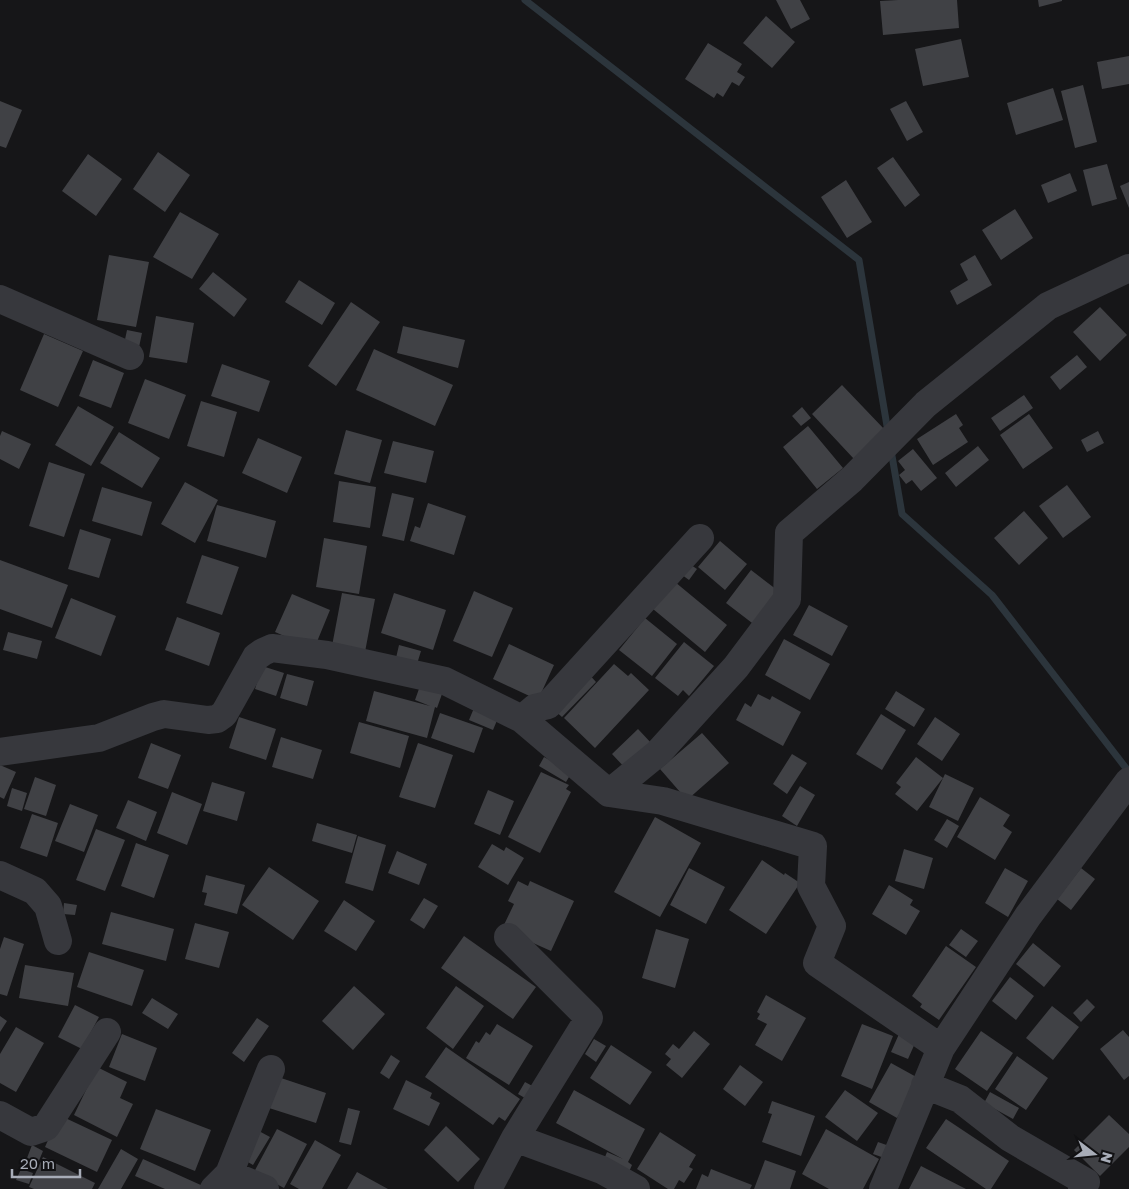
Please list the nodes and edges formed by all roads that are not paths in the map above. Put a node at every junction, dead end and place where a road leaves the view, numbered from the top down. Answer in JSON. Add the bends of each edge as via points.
{"nodes":[{"id":1,"x":1129,"y":268,"type":"edge"},
{"id":2,"x":0,"y":299,"type":"edge"},
{"id":3,"x":130,"y":356,"type":"dead end"},
{"id":4,"x":700,"y":538,"type":"dead end"},
{"id":5,"x":522,"y":718,"type":"junction"},
{"id":6,"x":0,"y":752,"type":"edge"},
{"id":7,"x":1129,"y":781,"type":"edge"},
{"id":8,"x":609,"y":793,"type":"junction"},
{"id":9,"x":0,"y":875,"type":"edge"},
{"id":10,"x":508,"y":938,"type":"dead end"},
{"id":11,"x":58,"y":941,"type":"dead end"},
{"id":12,"x":107,"y":1032,"type":"dead end"},
{"id":13,"x":941,"y":1048,"type":"junction"},
{"id":14,"x":270,"y":1069,"type":"dead end"},
{"id":15,"x":925,"y":1085,"type":"junction"},
{"id":16,"x":0,"y":1115,"type":"edge"},
{"id":17,"x":515,"y":1138,"type":"junction"},
{"id":18,"x":221,"y":1182,"type":"edge"},
{"id":19,"x":265,"y":1189,"type":"edge"},
{"id":20,"x":488,"y":1189,"type":"edge"},
{"id":21,"x":636,"y":1189,"type":"edge"},
{"id":22,"x":883,"y":1189,"type":"edge"},
{"id":23,"x":1082,"y":1189,"type":"edge"}],
"edges":[{"from":1,"to":8,"type":"street","via":[[1048,306],[926,404],[852,479],[789,532],[787,599],[730,675],[658,753]]},
{"from":2,"to":3,"type":"street"},
{"from":4,"to":5,"type":"street","via":[[548,705],[535,708]]},
{"from":5,"to":6,"type":"street","via":[[444,681],[327,655],[272,648],[256,657],[224,714],[217,719],[164,714],[99,738]]},
{"from":5,"to":8,"type":"street"},
{"from":7,"to":13,"type":"street","via":[[1028,916]]},
{"from":8,"to":13,"type":"street","via":[[663,801],[813,846],[812,886],[832,926],[816,963]]},
{"from":9,"to":11,"type":"street","via":[[36,891],[48,906]]},
{"from":10,"to":17,"type":"street","via":[[589,1018]]},
{"from":12,"to":16,"type":"street","via":[[46,1127],[31,1132]]},
{"from":13,"to":15,"type":"street"},
{"from":14,"to":18,"type":"street"},
{"from":15,"to":22,"type":"street"},
{"from":15,"to":23,"type":"street","via":[[960,1099],[1010,1138],[1086,1182]]},
{"from":17,"to":20,"type":"street"},
{"from":17,"to":21,"type":"street","via":[[602,1170]]},
{"from":18,"to":19,"type":"street"}]}
